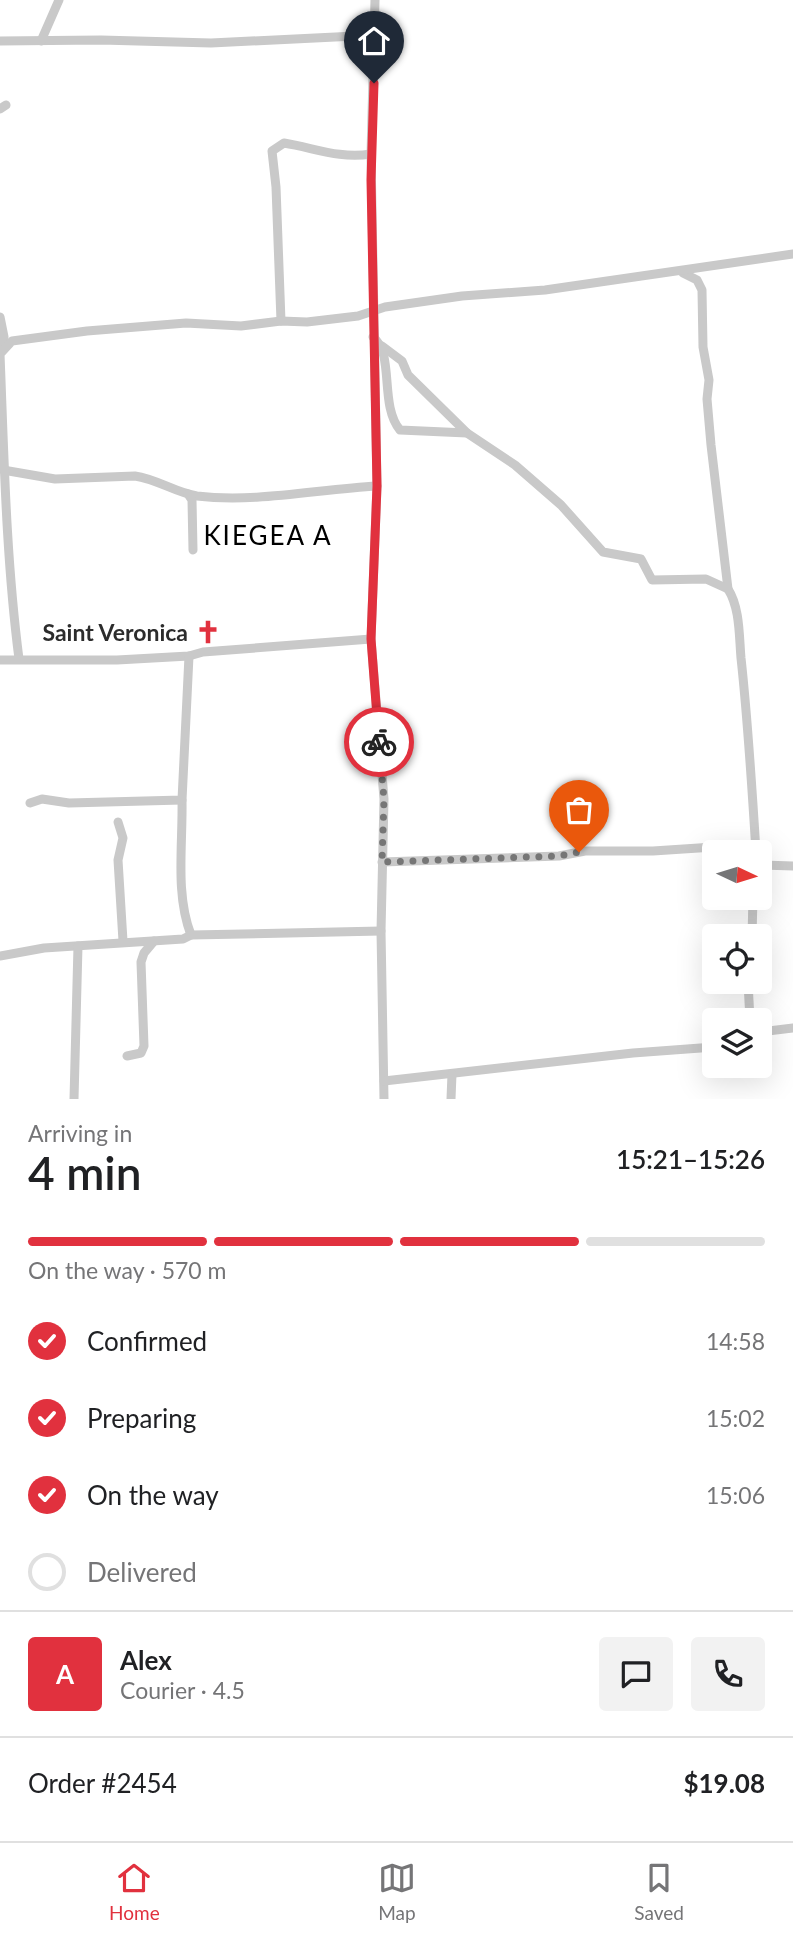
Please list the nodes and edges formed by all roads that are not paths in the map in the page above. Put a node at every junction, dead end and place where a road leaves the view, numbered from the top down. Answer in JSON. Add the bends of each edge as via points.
{"nodes":[{"id":1,"x":59,"y":0,"type":"edge"},
{"id":2,"x":375,"y":0,"type":"edge"},
{"id":3,"x":376,"y":35,"type":"junction"},
{"id":4,"x":0,"y":41,"type":"edge"},
{"id":5,"x":41,"y":41,"type":"junction"},
{"id":6,"x":371,"y":154,"type":"junction"},
{"id":7,"x":793,"y":254,"type":"edge"},
{"id":8,"x":681,"y":272,"type":"junction"},
{"id":9,"x":373,"y":310,"type":"junction"},
{"id":10,"x":0,"y":317,"type":"edge"},
{"id":11,"x":281,"y":321,"type":"junction"},
{"id":12,"x":373,"y":337,"type":"junction"},
{"id":13,"x":382,"y":346,"type":"junction"},
{"id":14,"x":1,"y":350,"type":"edge"},
{"id":15,"x":467,"y":433,"type":"junction"},
{"id":16,"x":3,"y":470,"type":"junction"},
{"id":17,"x":377,"y":486,"type":"junction"},
{"id":18,"x":188,"y":494,"type":"junction"},
{"id":19,"x":193,"y":550,"type":"dead end"},
{"id":20,"x":728,"y":589,"type":"junction"},
{"id":21,"x":371,"y":639,"type":"junction"},
{"id":22,"x":190,"y":656,"type":"junction"},
{"id":23,"x":19,"y":659,"type":"junction"},
{"id":24,"x":0,"y":660,"type":"edge"},
{"id":25,"x":182,"y":800,"type":"junction"},
{"id":26,"x":30,"y":803,"type":"dead end"},
{"id":27,"x":118,"y":822,"type":"dead end"},
{"id":28,"x":755,"y":840,"type":"edge"},
{"id":29,"x":702,"y":848,"type":"edge"},
{"id":30,"x":382,"y":862,"type":"junction"},
{"id":31,"x":772,"y":865,"type":"edge"},
{"id":32,"x":793,"y":866,"type":"edge"},
{"id":33,"x":381,"y":931,"type":"junction"},
{"id":34,"x":191,"y":935,"type":"junction"},
{"id":35,"x":123,"y":941,"type":"junction"},
{"id":36,"x":154,"y":941,"type":"junction"},
{"id":37,"x":78,"y":946,"type":"junction"},
{"id":38,"x":0,"y":956,"type":"edge"},
{"id":39,"x":793,"y":1028,"type":"edge"},
{"id":40,"x":772,"y":1031,"type":"edge"},
{"id":41,"x":702,"y":1048,"type":"edge"},
{"id":42,"x":127,"y":1056,"type":"dead end"},
{"id":43,"x":452,"y":1074,"type":"junction"},
{"id":44,"x":384,"y":1081,"type":"junction"},
{"id":45,"x":74,"y":1099,"type":"edge"},
{"id":46,"x":384,"y":1099,"type":"edge"},
{"id":47,"x":451,"y":1099,"type":"edge"}],
"edges":[{"from":1,"to":5,"type":"street"},
{"from":2,"to":3,"type":"street"},
{"from":3,"to":5,"type":"street","via":[[211,43]]},
{"from":3,"to":6,"type":"street"},
{"from":4,"to":5,"type":"street"},
{"from":6,"to":9,"type":"street"},
{"from":6,"to":11,"type":"street","via":[[326,154],[284,143],[272,151]]},
{"from":7,"to":8,"type":"street"},
{"from":8,"to":9,"type":"street"},
{"from":8,"to":20,"type":"street","via":[[697,280],[702,290],[711,445]]},
{"from":9,"to":11,"type":"street","via":[[320,321]]},
{"from":9,"to":12,"type":"street"},
{"from":10,"to":14,"type":"street"},
{"from":11,"to":14,"type":"street","via":[[88,331],[12,341]]},
{"from":12,"to":13,"type":"street"},
{"from":12,"to":17,"type":"street"},
{"from":13,"to":15,"type":"street","via":[[402,361],[408,375]]},
{"from":13,"to":15,"type":"street","via":[[389,412],[400,430]]},
{"from":14,"to":16,"type":"street"},
{"from":15,"to":20,"type":"street","via":[[515,465],[561,505],[603,552],[640,559],[652,580],[706,579]]},
{"from":16,"to":18,"type":"street","via":[[55,479],[135,476]]},
{"from":16,"to":23,"type":"street"},
{"from":17,"to":18,"type":"street","via":[[235,496]]},
{"from":17,"to":21,"type":"street"},
{"from":18,"to":19,"type":"street"},
{"from":20,"to":28,"type":"street","via":[[734,598],[747,706]]},
{"from":21,"to":22,"type":"street"},
{"from":21,"to":30,"type":"street","via":[[384,799]]},
{"from":22,"to":23,"type":"street"},
{"from":22,"to":25,"type":"street"},
{"from":23,"to":24,"type":"street"},
{"from":25,"to":26,"type":"street","via":[[69,803],[42,799]]},
{"from":25,"to":34,"type":"street","via":[[182,891]]},
{"from":27,"to":35,"type":"street","via":[[123,838],[118,860]]},
{"from":29,"to":30,"type":"street"},
{"from":30,"to":33,"type":"street"},
{"from":31,"to":32,"type":"street"},
{"from":33,"to":34,"type":"street"},
{"from":33,"to":44,"type":"street"},
{"from":34,"to":36,"type":"street"},
{"from":35,"to":36,"type":"street"},
{"from":35,"to":37,"type":"street"},
{"from":36,"to":42,"type":"street","via":[[141,962],[144,1046],[141,1053]]},
{"from":37,"to":38,"type":"street"},
{"from":37,"to":45,"type":"street"},
{"from":39,"to":40,"type":"street"},
{"from":41,"to":43,"type":"street"},
{"from":43,"to":44,"type":"street"},
{"from":43,"to":47,"type":"street"},
{"from":44,"to":46,"type":"street"}]}
